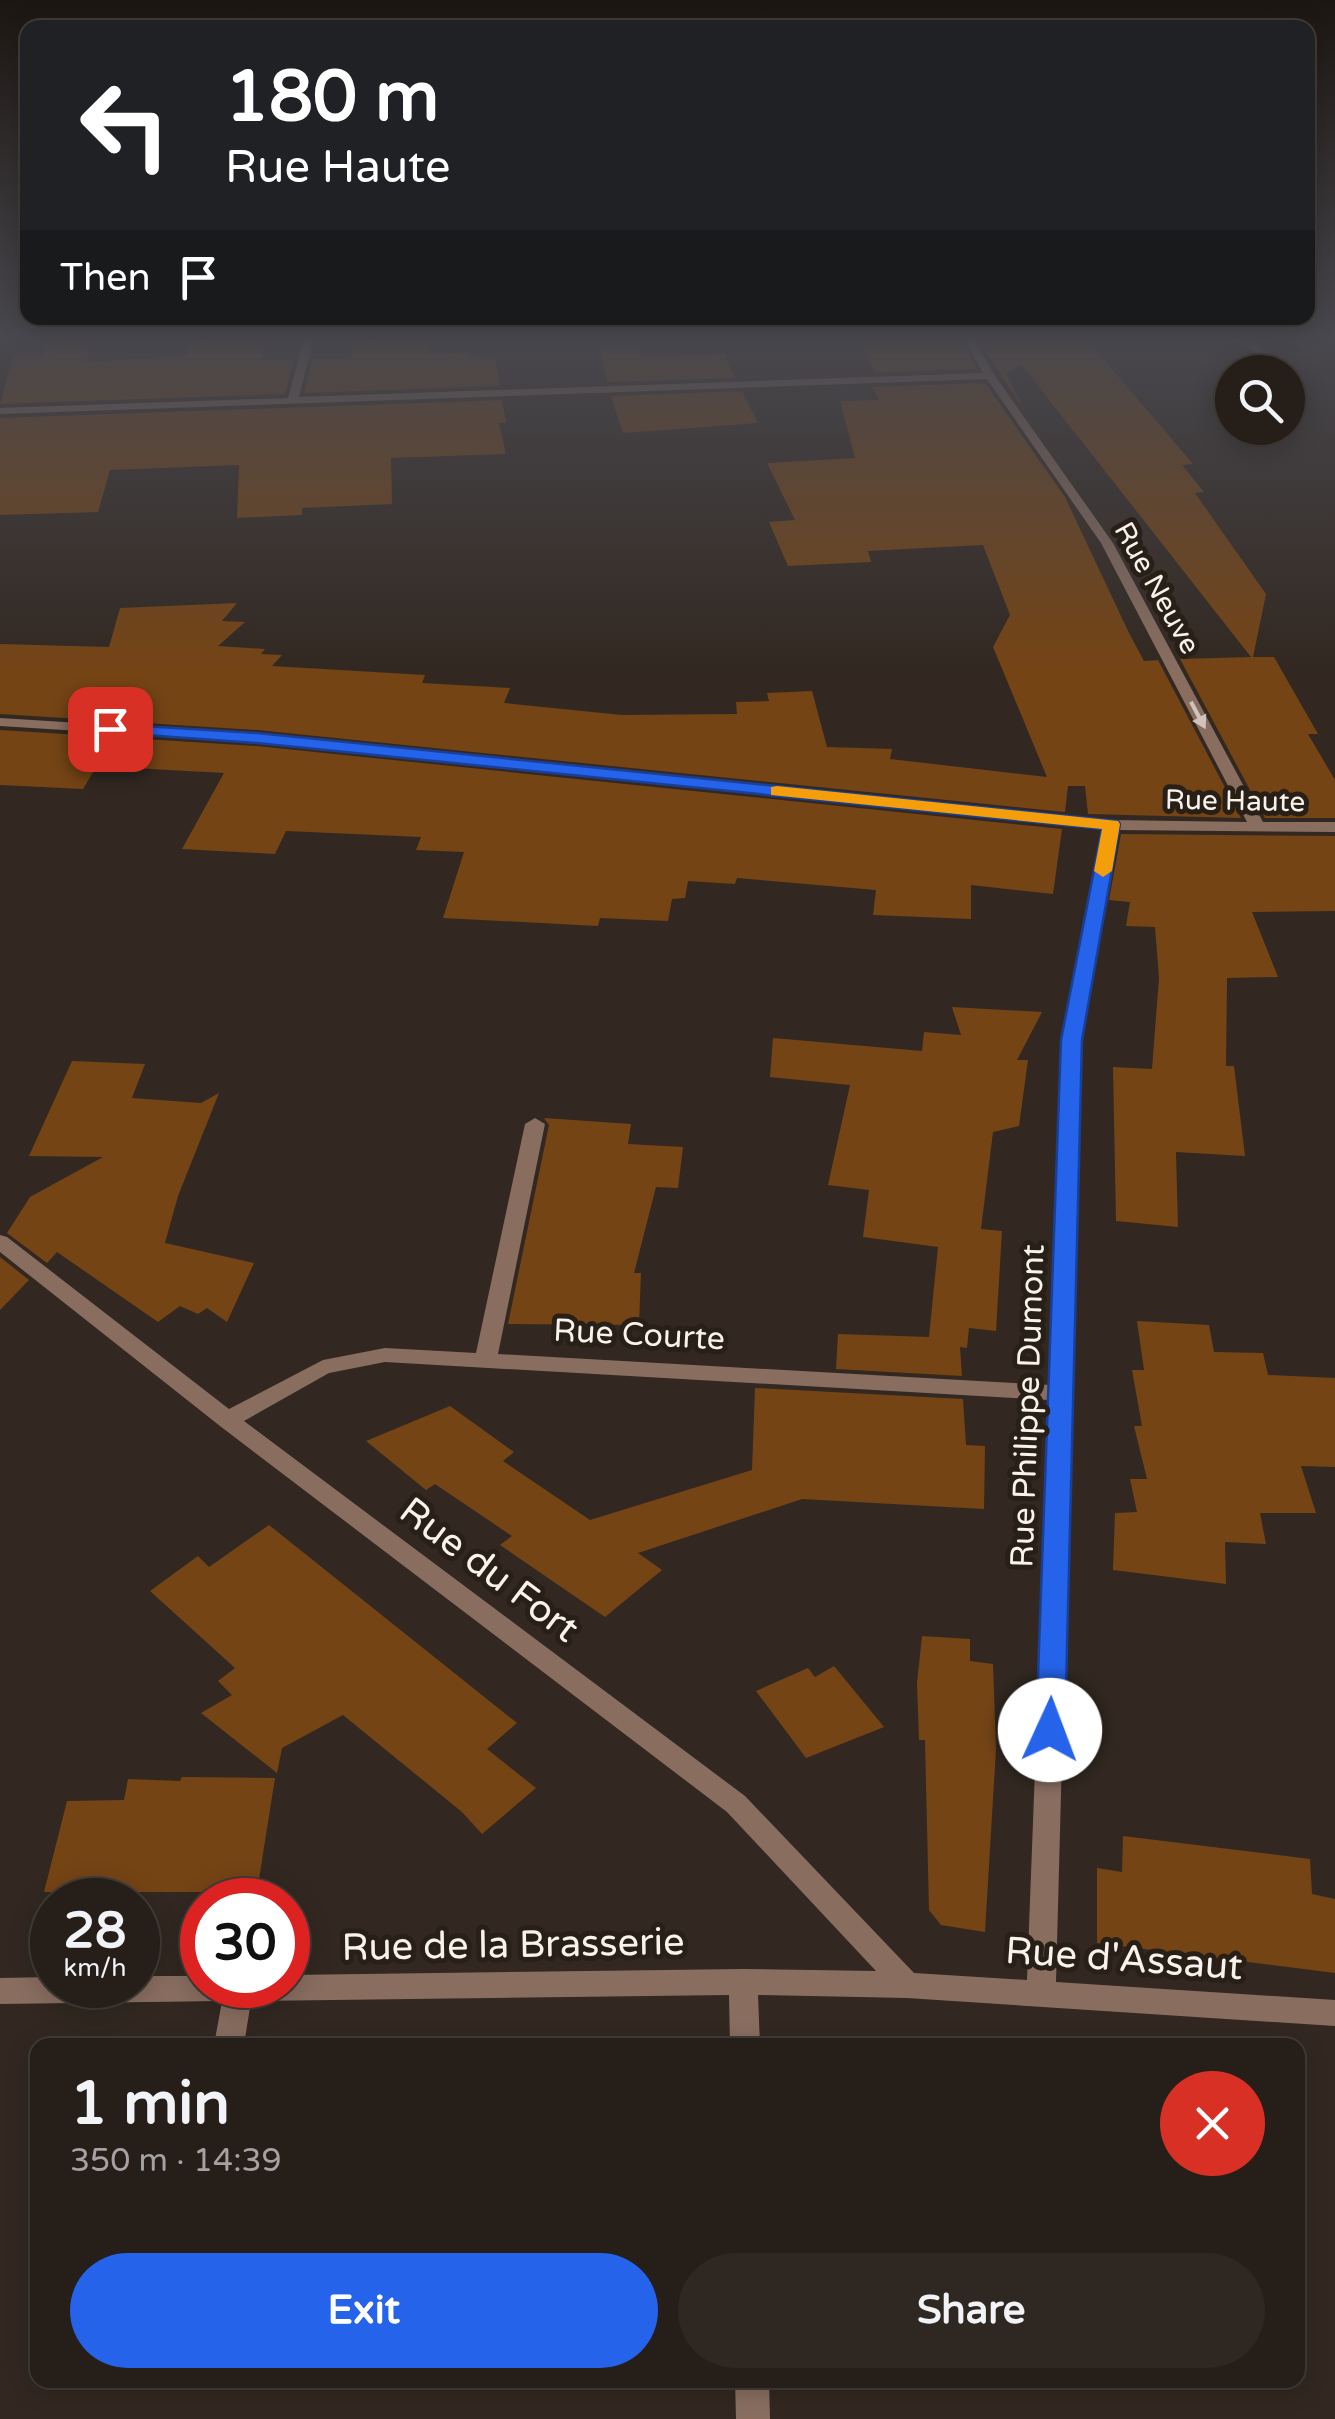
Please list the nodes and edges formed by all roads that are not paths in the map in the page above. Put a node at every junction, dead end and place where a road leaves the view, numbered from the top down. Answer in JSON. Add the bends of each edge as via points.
{"nodes":[{"id":1,"x":1040,"y":447,"type":"edge"},
{"id":2,"x":0,"y":722,"type":"edge"},
{"id":3,"x":1111,"y":824,"type":"junction"},
{"id":4,"x":1257,"y":825,"type":"junction"},
{"id":5,"x":1335,"y":828,"type":"edge"},
{"id":6,"x":534,"y":1124,"type":"dead end"},
{"id":7,"x":0,"y":1242,"type":"edge"},
{"id":8,"x":486,"y":1358,"type":"junction"},
{"id":9,"x":1062,"y":1392,"type":"junction"},
{"id":10,"x":228,"y":1420,"type":"junction"},
{"id":11,"x":743,"y":1982,"type":"junction"},
{"id":12,"x":907,"y":1985,"type":"junction"},
{"id":13,"x":310,"y":1988,"type":"edge"},
{"id":14,"x":180,"y":1989,"type":"edge"},
{"id":15,"x":0,"y":1991,"type":"edge"},
{"id":16,"x":1041,"y":1993,"type":"junction"},
{"id":17,"x":235,"y":2008,"type":"edge"},
{"id":18,"x":1335,"y":2013,"type":"edge"},
{"id":19,"x":230,"y":2038,"type":"edge"},
{"id":20,"x":744,"y":2038,"type":"edge"},
{"id":21,"x":752,"y":2388,"type":"edge"},
{"id":22,"x":753,"y":2419,"type":"edge"}],
"edges":[{"from":1,"to":4,"type":"street","name":"Rue Neuve","one_way":true,"via":[[1107,543]]},
{"from":2,"to":3,"type":"street","name":"Rue Haute","via":[[257,738]]},
{"from":3,"to":4,"type":"street","name":"Rue Haute"},
{"from":3,"to":9,"type":"street","name":"Rue Philippe Dumont","via":[[1072,1040]]},
{"from":4,"to":5,"type":"street","name":"Rue Haute"},
{"from":6,"to":8,"type":"street"},
{"from":7,"to":10,"type":"street","name":"Rue du Fort"},
{"from":8,"to":9,"type":"street","name":"Rue Courte"},
{"from":8,"to":10,"type":"street","name":"Rue Courte","via":[[386,1355],[322,1367]]},
{"from":9,"to":16,"type":"street","name":"Rue Philippe Dumont"},
{"from":10,"to":12,"type":"street","name":"Rue du Fort","via":[[736,1804]]},
{"from":11,"to":12,"type":"street","name":"Rue de la Brasserie"},
{"from":11,"to":13,"type":"street","name":"Rue de la Brasserie"},
{"from":11,"to":20,"type":"street"},
{"from":12,"to":16,"type":"street","name":"Rue d'Assaut"},
{"from":14,"to":15,"type":"street","name":"Rue de la Brasserie"},
{"from":16,"to":18,"type":"street","name":"Rue d'Assaut"},
{"from":17,"to":19,"type":"street"},
{"from":21,"to":22,"type":"street"}]}
